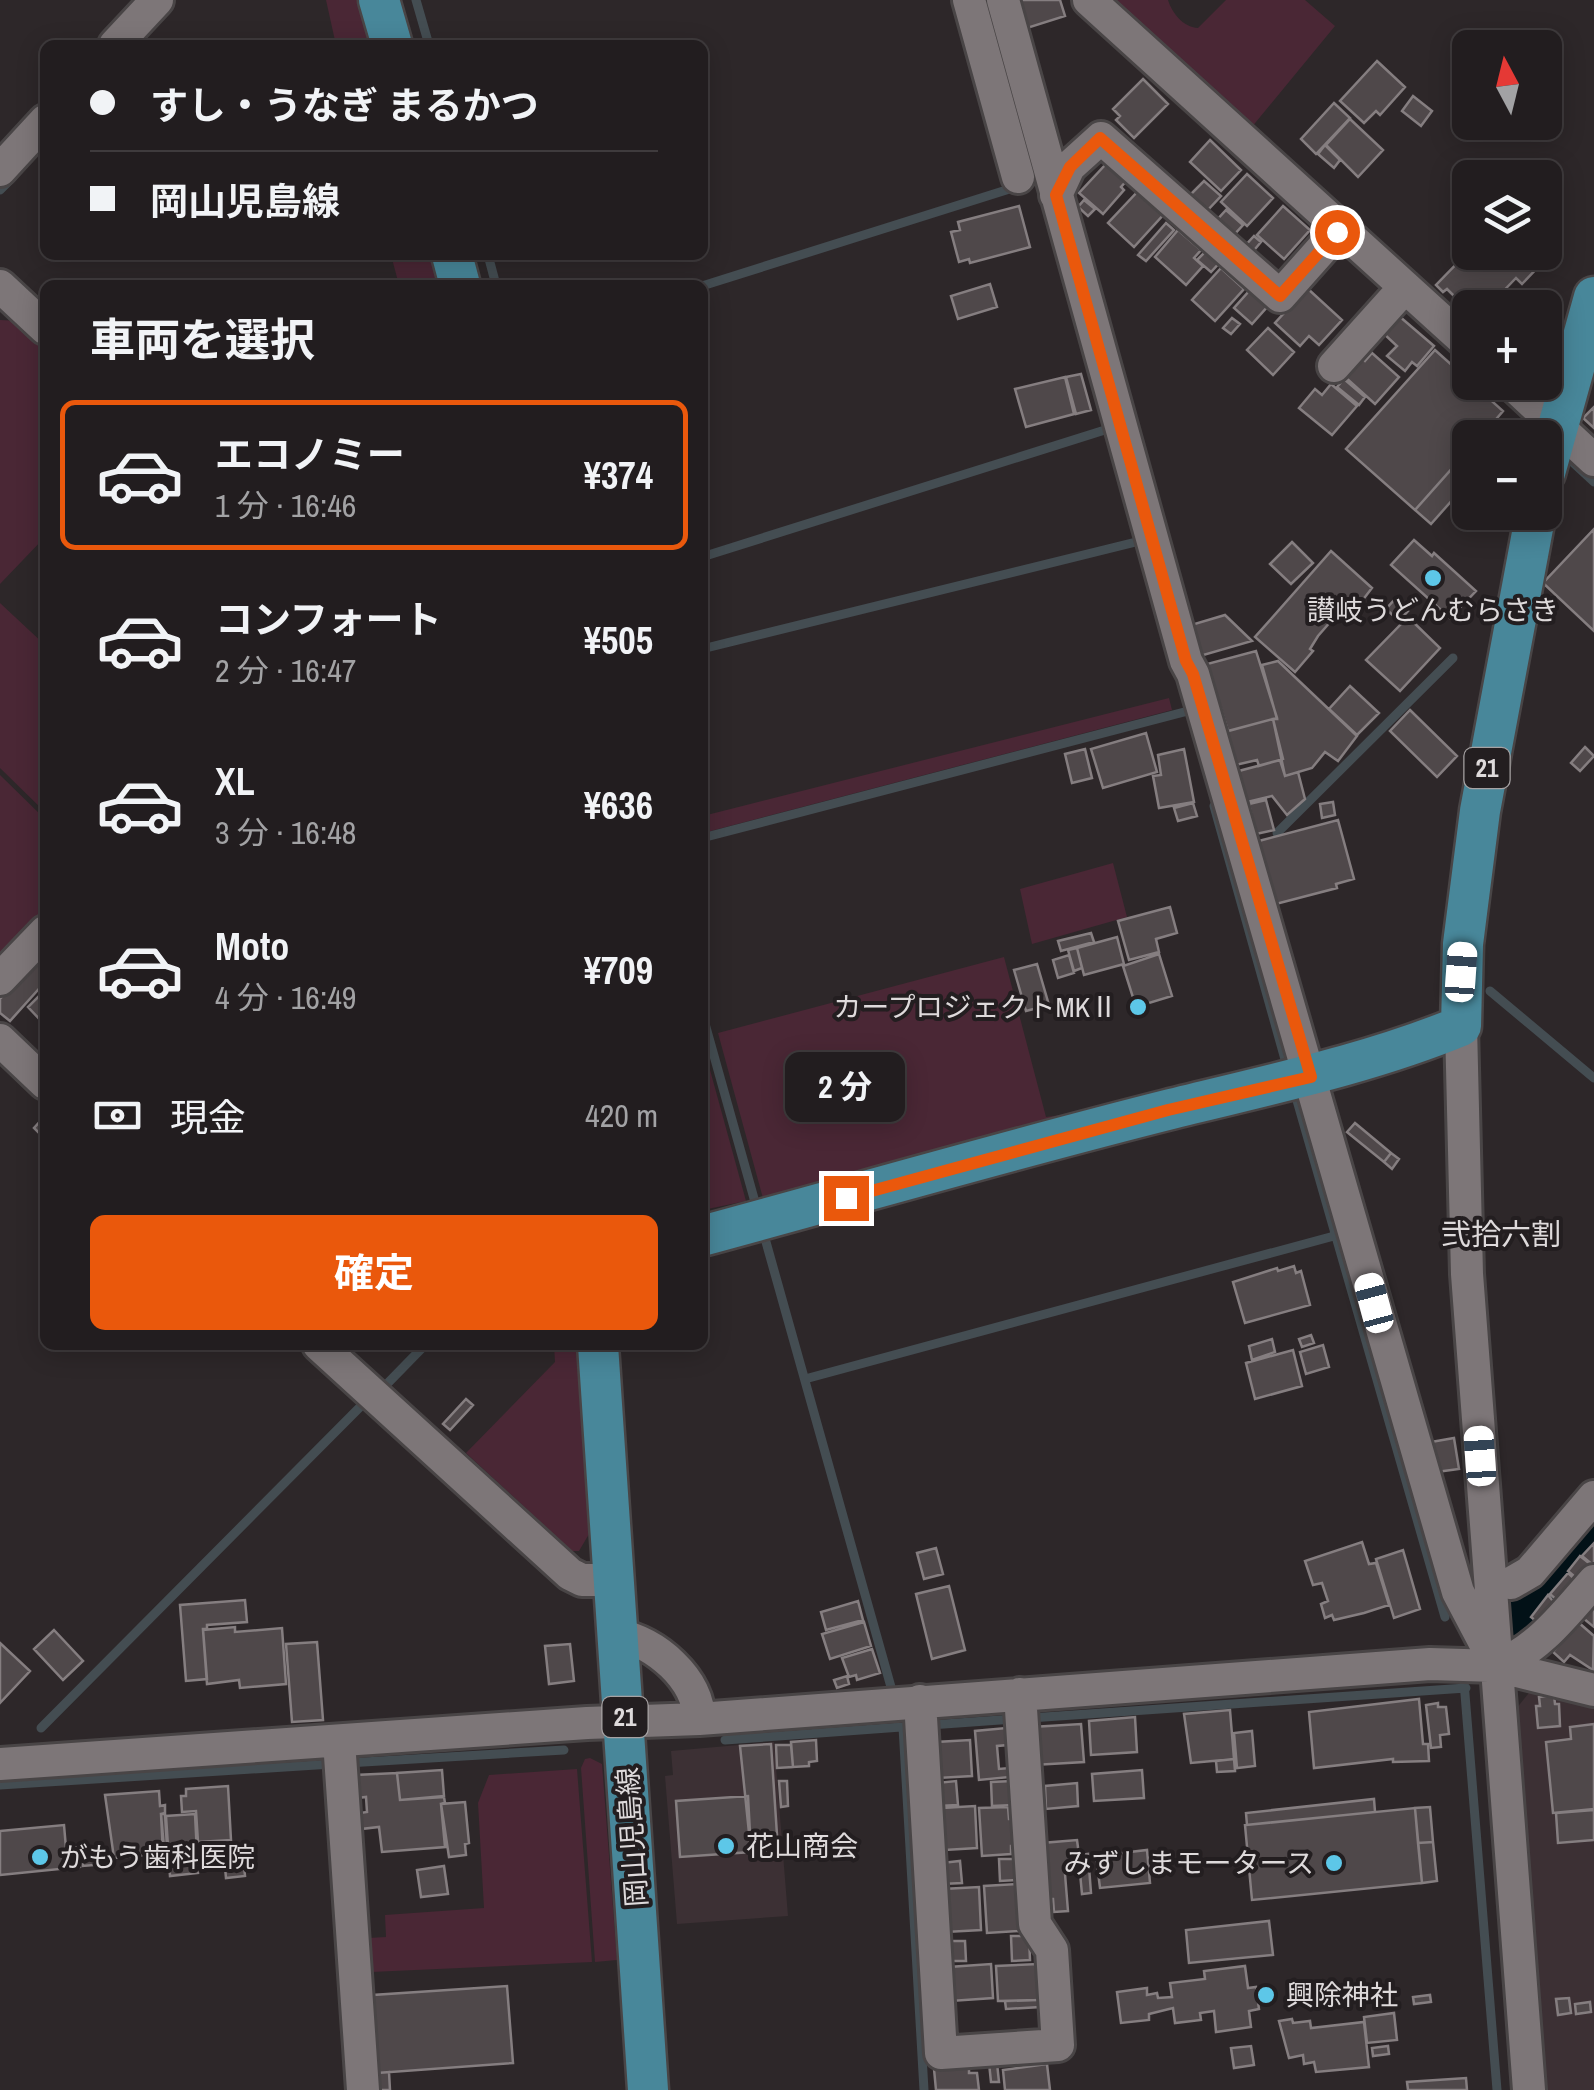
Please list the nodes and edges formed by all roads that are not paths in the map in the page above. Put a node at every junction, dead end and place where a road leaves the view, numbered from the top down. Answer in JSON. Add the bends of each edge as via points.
{"nodes":[{"id":1,"x":157,"y":0,"type":"edge"},
{"id":2,"x":380,"y":0,"type":"edge"},
{"id":3,"x":968,"y":0,"type":"edge"},
{"id":4,"x":1004,"y":0,"type":"edge"},
{"id":5,"x":1090,"y":0,"type":"edge"},
{"id":6,"x":120,"y":40,"type":"edge"},
{"id":7,"x":391,"y":40,"type":"edge"},
{"id":8,"x":40,"y":126,"type":"edge"},
{"id":9,"x":0,"y":170,"type":"edge"},
{"id":10,"x":1018,"y":177,"type":"dead end"},
{"id":11,"x":1056,"y":195,"type":"junction"},
{"id":12,"x":1332,"y":237,"type":"dead end"},
{"id":13,"x":0,"y":286,"type":"edge"},
{"id":14,"x":1398,"y":294,"type":"junction"},
{"id":15,"x":1594,"y":297,"type":"edge"},
{"id":16,"x":40,"y":323,"type":"edge"},
{"id":17,"x":1452,"y":333,"type":"edge"},
{"id":18,"x":1334,"y":366,"type":"dead end"},
{"id":19,"x":1529,"y":400,"type":"edge"},
{"id":20,"x":1551,"y":420,"type":"edge"},
{"id":21,"x":1557,"y":420,"type":"edge"},
{"id":22,"x":1562,"y":431,"type":"edge"},
{"id":23,"x":1594,"y":460,"type":"edge"},
{"id":24,"x":1533,"y":530,"type":"edge"},
{"id":25,"x":40,"y":937,"type":"edge"},
{"id":26,"x":0,"y":979,"type":"edge"},
{"id":27,"x":1461,"y":1026,"type":"junction"},
{"id":28,"x":0,"y":1040,"type":"edge"},
{"id":29,"x":40,"y":1078,"type":"edge"},
{"id":30,"x":1298,"y":1080,"type":"junction"},
{"id":31,"x":708,"y":1234,"type":"edge"},
{"id":32,"x":324,"y":1350,"type":"edge"},
{"id":33,"x":598,"y":1350,"type":"edge"},
{"id":34,"x":1594,"y":1497,"type":"edge"},
{"id":35,"x":614,"y":1580,"type":"junction"},
{"id":36,"x":1594,"y":1581,"type":"edge"},
{"id":37,"x":1510,"y":1583,"type":"dead end"},
{"id":38,"x":618,"y":1635,"type":"junction"},
{"id":39,"x":1497,"y":1666,"type":"junction"},
{"id":40,"x":1594,"y":1690,"type":"edge"},
{"id":41,"x":1021,"y":1709,"type":"junction"},
{"id":42,"x":920,"y":1716,"type":"junction"},
{"id":43,"x":699,"y":1719,"type":"junction"},
{"id":44,"x":625,"y":1722,"type":"junction"},
{"id":45,"x":339,"y":1755,"type":"junction"},
{"id":46,"x":0,"y":1764,"type":"edge"},
{"id":47,"x":363,"y":2090,"type":"edge"},
{"id":48,"x":648,"y":2090,"type":"edge"},
{"id":49,"x":1529,"y":2090,"type":"edge"}],
"edges":[{"from":1,"to":6,"type":"street"},
{"from":2,"to":7,"type":"main road"},
{"from":3,"to":10,"type":"street"},
{"from":4,"to":11,"type":"street"},
{"from":5,"to":14,"type":"street"},
{"from":8,"to":9,"type":"street"},
{"from":11,"to":12,"type":"street","via":[[1070,167],[1100,138],[1280,296]]},
{"from":11,"to":30,"type":"street","via":[[1199,693]]},
{"from":13,"to":16,"type":"street"},
{"from":14,"to":17,"type":"street"},
{"from":14,"to":18,"type":"street"},
{"from":15,"to":21,"type":"main road"},
{"from":19,"to":20,"type":"street"},
{"from":22,"to":23,"type":"street"},
{"from":24,"to":27,"type":"main road","number":"21","via":[[1480,811],[1463,944]]},
{"from":25,"to":26,"type":"street"},
{"from":27,"to":30,"type":"main road"},
{"from":27,"to":39,"type":"street","via":[[1468,1274]]},
{"from":28,"to":29,"type":"street"},
{"from":30,"to":31,"type":"main road"},
{"from":30,"to":39,"type":"street","via":[[1458,1592]]},
{"from":32,"to":35,"type":"street","via":[[570,1574]]},
{"from":33,"to":35,"type":"main road","name":"岡山児島線","number":"21"},
{"from":34,"to":37,"type":"street","via":[[1530,1572]]},
{"from":35,"to":38,"type":"main road","name":"岡山児島線","number":"21"},
{"from":36,"to":39,"type":"street","via":[[1551,1631]]},
{"from":38,"to":43,"type":"street","via":[[647,1644],[670,1662],[695,1698]]},
{"from":38,"to":44,"type":"main road","name":"岡山児島線","number":"21"},
{"from":39,"to":40,"type":"street"},
{"from":39,"to":41,"type":"street","via":[[1430,1664]]},
{"from":39,"to":49,"type":"street"},
{"from":41,"to":42,"type":"street"},
{"from":41,"to":42,"type":"street","via":[[1036,1924],[1052,1950],[1058,2044],[941,2053]]},
{"from":42,"to":43,"type":"street"},
{"from":43,"to":44,"type":"street"},
{"from":44,"to":45,"type":"street"},
{"from":44,"to":48,"type":"main road","name":"岡山児島線","number":"21"},
{"from":45,"to":46,"type":"street"},
{"from":45,"to":47,"type":"street"}]}
